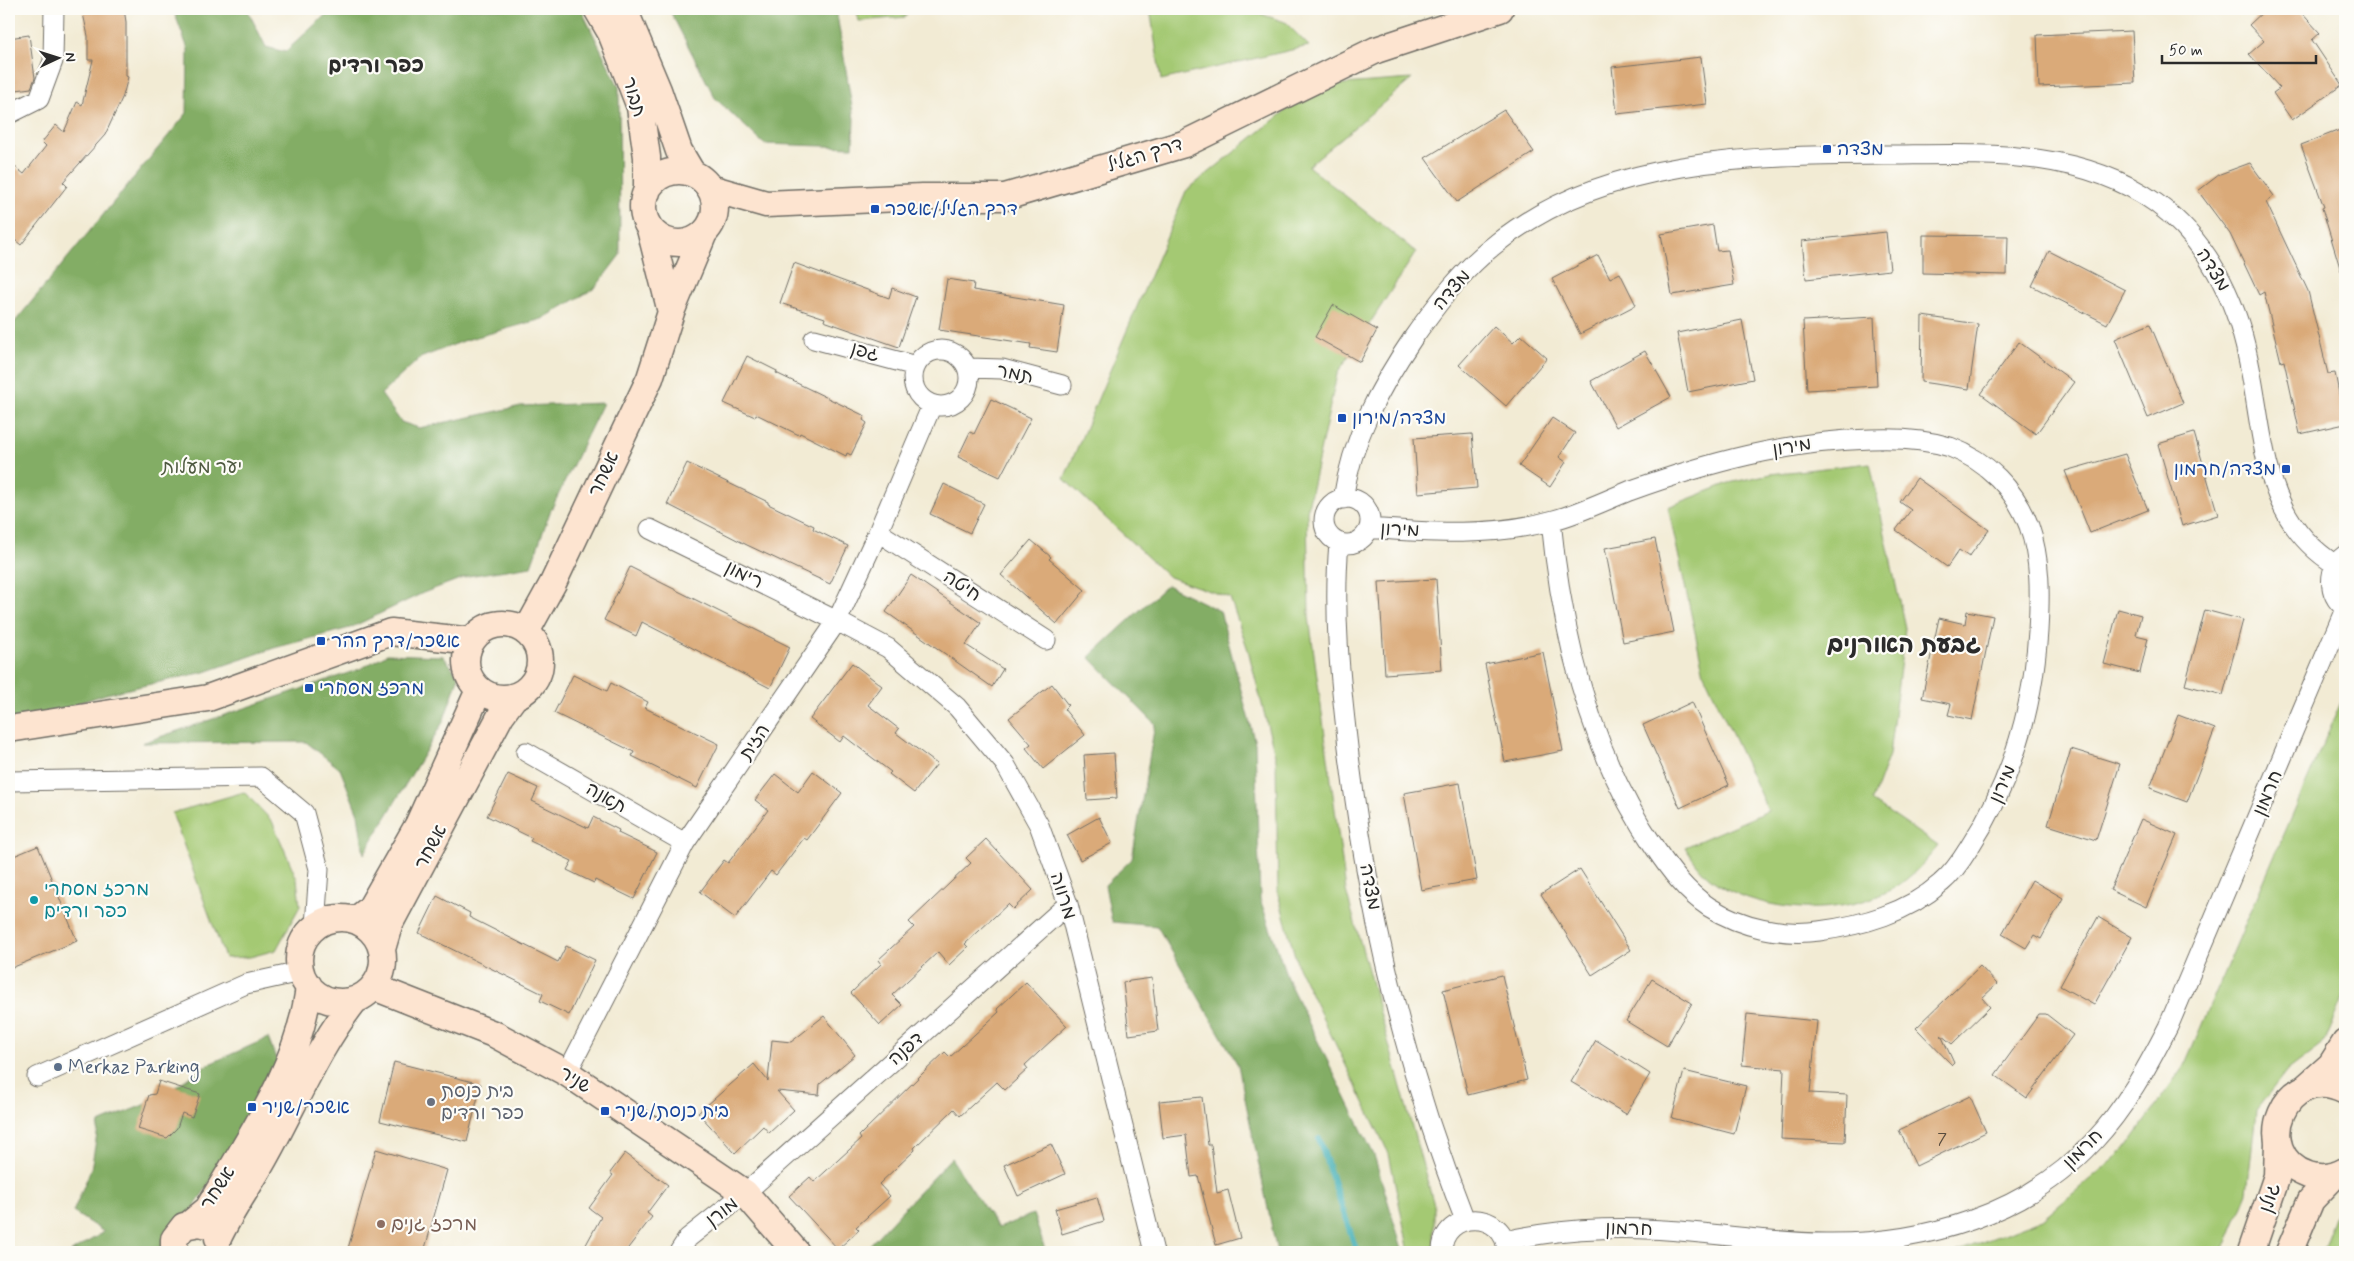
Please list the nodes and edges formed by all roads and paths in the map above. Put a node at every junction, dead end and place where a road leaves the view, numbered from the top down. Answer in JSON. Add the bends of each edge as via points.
{"nodes":[{"id":1,"x":54,"y":9,"type":"edge"},
{"id":2,"x":597,"y":9,"type":"edge"},
{"id":3,"x":624,"y":9,"type":"edge"},
{"id":4,"x":1500,"y":9,"type":"edge"},
{"id":5,"x":9,"y":114,"type":"edge"},
{"id":6,"x":701,"y":181,"type":"junction"},
{"id":7,"x":646,"y":192,"type":"junction"},
{"id":8,"x":766,"y":204,"type":"junction"},
{"id":9,"x":708,"y":228,"type":"junction"},
{"id":10,"x":650,"y":229,"type":"junction"},
{"id":11,"x":671,"y":312,"type":"junction"},
{"id":12,"x":814,"y":339,"type":"dead end"},
{"id":13,"x":916,"y":366,"type":"junction"},
{"id":14,"x":969,"y":368,"type":"junction"},
{"id":15,"x":1062,"y":385,"type":"dead end"},
{"id":16,"x":932,"y":405,"type":"junction"},
{"id":17,"x":1343,"y":499,"type":"junction"},
{"id":18,"x":1551,"y":521,"type":"junction"},
{"id":19,"x":1368,"y":528,"type":"junction"},
{"id":20,"x":650,"y":529,"type":"dead end"},
{"id":21,"x":878,"y":532,"type":"junction"},
{"id":22,"x":1339,"y":543,"type":"junction"},
{"id":23,"x":2341,"y":560,"type":"edge"},
{"id":24,"x":2345,"y":608,"type":"edge"},
{"id":25,"x":837,"y":620,"type":"junction"},
{"id":26,"x":526,"y":632,"type":"junction"},
{"id":27,"x":1046,"y":640,"type":"dead end"},
{"id":28,"x":472,"y":641,"type":"junction"},
{"id":29,"x":479,"y":690,"type":"junction"},
{"id":30,"x":515,"y":696,"type":"junction"},
{"id":31,"x":9,"y":729,"type":"edge"},
{"id":32,"x":526,"y":752,"type":"dead end"},
{"id":33,"x":9,"y":782,"type":"edge"},
{"id":34,"x":685,"y":843,"type":"junction"},
{"id":35,"x":1068,"y":904,"type":"junction"},
{"id":36,"x":356,"y":920,"type":"junction"},
{"id":37,"x":315,"y":926,"type":"junction"},
{"id":38,"x":382,"y":949,"type":"junction"},
{"id":39,"x":304,"y":979,"type":"junction"},
{"id":40,"x":364,"y":993,"type":"junction"},
{"id":41,"x":2345,"y":1043,"type":"edge"},
{"id":42,"x":567,"y":1073,"type":"junction"},
{"id":43,"x":37,"y":1077,"type":"dead end"},
{"id":44,"x":2305,"y":1088,"type":"junction"},
{"id":45,"x":2345,"y":1091,"type":"edge"},
{"id":46,"x":2278,"y":1142,"type":"junction"},
{"id":47,"x":2341,"y":1174,"type":"edge"},
{"id":48,"x":745,"y":1193,"type":"junction"},
{"id":49,"x":1465,"y":1220,"type":"junction"},
{"id":50,"x":191,"y":1223,"type":"junction"},
{"id":51,"x":218,"y":1245,"type":"edge"},
{"id":52,"x":1506,"y":1247,"type":"edge"},
{"id":53,"x":174,"y":1252,"type":"edge"},
{"id":54,"x":679,"y":1252,"type":"edge"},
{"id":55,"x":796,"y":1252,"type":"edge"},
{"id":56,"x":1154,"y":1252,"type":"edge"},
{"id":57,"x":1442,"y":1252,"type":"edge"},
{"id":58,"x":2251,"y":1252,"type":"edge"},
{"id":59,"x":2289,"y":1252,"type":"edge"}],
"edges":[{"from":1,"to":5,"type":"street","via":[[53,61],[39,99]]},
{"from":2,"to":7,"type":"street","name":"תבור","via":[[611,33],[640,107],[647,157]]},
{"from":3,"to":6,"type":"street","name":"תבור","via":[[679,150]]},
{"from":4,"to":8,"type":"street","name":"דרך הגליל","via":[[1376,50],[1184,144],[1005,197]]},
{"from":6,"to":7,"type":"street","via":[[681,171],[670,172],[652,182]]},
{"from":6,"to":8,"type":"street","name":"דרך הגליל"},
{"from":6,"to":9,"type":"street","via":[[714,199],[715,211]]},
{"from":7,"to":10,"type":"street","via":[[643,211]]},
{"from":8,"to":9,"type":"street","name":"דרך הגליל"},
{"from":9,"to":10,"type":"street","via":[[694,240],[675,243],[657,236]]},
{"from":9,"to":11,"type":"street","name":"אשחר"},
{"from":10,"to":11,"type":"street"},
{"from":11,"to":26,"type":"street","name":"אשחר","via":[[650,378]]},
{"from":12,"to":13,"type":"street","name":"גפן"},
{"from":13,"to":14,"type":"street","via":[[932,351],[946,350],[960,356]]},
{"from":13,"to":16,"type":"street","via":[[913,374],[915,389]]},
{"from":14,"to":15,"type":"street","name":"תמר","via":[[1002,369]]},
{"from":14,"to":16,"type":"street","via":[[969,384],[962,399],[942,407]]},
{"from":16,"to":21,"type":"street","name":"הזית"},
{"from":17,"to":19,"type":"street","via":[[1350,498],[1362,504],[1369,515]]},
{"from":17,"to":22,"type":"street","via":[[1331,505],[1324,523],[1328,535]]},
{"from":17,"to":23,"type":"street","name":"מצדה","via":[[1364,422],[1410,343],[1457,280],[1497,242],[1541,213],[1621,181],[1698,165],[1800,156],[2014,156],[2056,161],[2126,186],[2156,204],[2182,226],[2204,252],[2223,283],[2237,317],[2277,497],[2289,520],[2307,543]]},
{"from":18,"to":18,"type":"street","name":"מירון","via":[[1713,462],[1785,446],[1848,440],[1919,440],[1947,446],[1990,469],[2019,503],[2035,544],[2040,588],[2034,673],[2024,727],[2006,780],[1978,834],[1945,880],[1898,912],[1850,927],[1803,933],[1769,930],[1737,921],[1707,906],[1680,882],[1631,810],[1593,721],[1566,626],[1556,576]]},
{"from":18,"to":19,"type":"street","name":"מירון","via":[[1456,532]]},
{"from":19,"to":22,"type":"street","via":[[1365,535],[1353,543]]},
{"from":20,"to":25,"type":"street","name":"רימון"},
{"from":21,"to":25,"type":"street","name":"הזית"},
{"from":21,"to":27,"type":"street","name":"חיטה"},
{"from":22,"to":49,"type":"street","name":"מצדה","via":[[1338,643],[1344,708],[1372,900],[1417,1084]]},
{"from":23,"to":24,"type":"street","via":[[2331,583],[2336,598]]},
{"from":24,"to":52,"type":"street","name":"חרמון","via":[[2168,1028],[2123,1105],[2094,1142],[2057,1175],[2014,1203],[1962,1225],[1899,1239],[1826,1243],[1611,1228],[1564,1230]]},
{"from":25,"to":34,"type":"street","name":"הזית"},
{"from":25,"to":35,"type":"street","name":"מרווה","via":[[888,648],[957,707],[1005,764],[1039,825]]},
{"from":26,"to":28,"type":"street","via":[[503,624],[480,632]]},
{"from":26,"to":30,"type":"street","via":[[539,650],[540,662],[533,683]]},
{"from":28,"to":29,"type":"street","via":[[466,661],[468,672]]},
{"from":28,"to":31,"type":"street","via":[[391,632],[208,698]]},
{"from":29,"to":30,"type":"street","via":[[496,698]]},
{"from":29,"to":36,"type":"street","name":"אשחר","via":[[418,825],[370,909]]},
{"from":30,"to":38,"type":"street","name":"אשחר","via":[[501,715],[389,925]]},
{"from":32,"to":34,"type":"street","name":"תאנה"},
{"from":33,"to":37,"type":"street","via":[[261,777],[304,813],[319,869]]},
{"from":34,"to":42,"type":"street","name":"הזית"},
{"from":35,"to":48,"type":"street","name":"דפנה"},
{"from":35,"to":56,"type":"street","name":"מרווה"},
{"from":36,"to":37,"type":"street","via":[[342,917],[327,919]]},
{"from":36,"to":38,"type":"street","via":[[377,937]]},
{"from":37,"to":39,"type":"street","via":[[304,939],[298,955]]},
{"from":38,"to":40,"type":"street","via":[[381,975]]},
{"from":39,"to":40,"type":"street","via":[[320,998],[329,1001],[339,1003]]},
{"from":39,"to":43,"type":"street","via":[[246,984]]},
{"from":39,"to":50,"type":"street","name":"אשחר","via":[[306,1009],[283,1078],[208,1209]]},
{"from":40,"to":42,"type":"street","name":"שניר","via":[[496,1035]]},
{"from":40,"to":51,"type":"street","name":"אשחר","via":[[337,1023],[264,1160],[228,1216]]},
{"from":41,"to":44,"type":"street","via":[[2331,1065]]},
{"from":42,"to":48,"type":"street","name":"שניר"},
{"from":44,"to":45,"type":"street","via":[[2327,1085]]},
{"from":44,"to":46,"type":"street","name":"גולן","via":[[2288,1101],[2281,1113],[2277,1127]]},
{"from":46,"to":47,"type":"street","via":[[2284,1155],[2298,1170],[2319,1177]]},
{"from":46,"to":58,"type":"street","name":"גולן","via":[[2277,1176]]},
{"from":47,"to":59,"type":"street","name":"גולן","via":[[2311,1200]]},
{"from":48,"to":54,"type":"street","name":"מורן","via":[[688,1238]]},
{"from":48,"to":55,"type":"street","name":"שניר"},
{"from":49,"to":52,"type":"street","via":[[1489,1222],[1502,1234]]},
{"from":49,"to":57,"type":"street","via":[[1448,1231]]},
{"from":50,"to":51,"type":"street","via":[[207,1226]]},
{"from":50,"to":53,"type":"street","name":"אשחר","via":[[178,1232],[174,1239]]}]}
